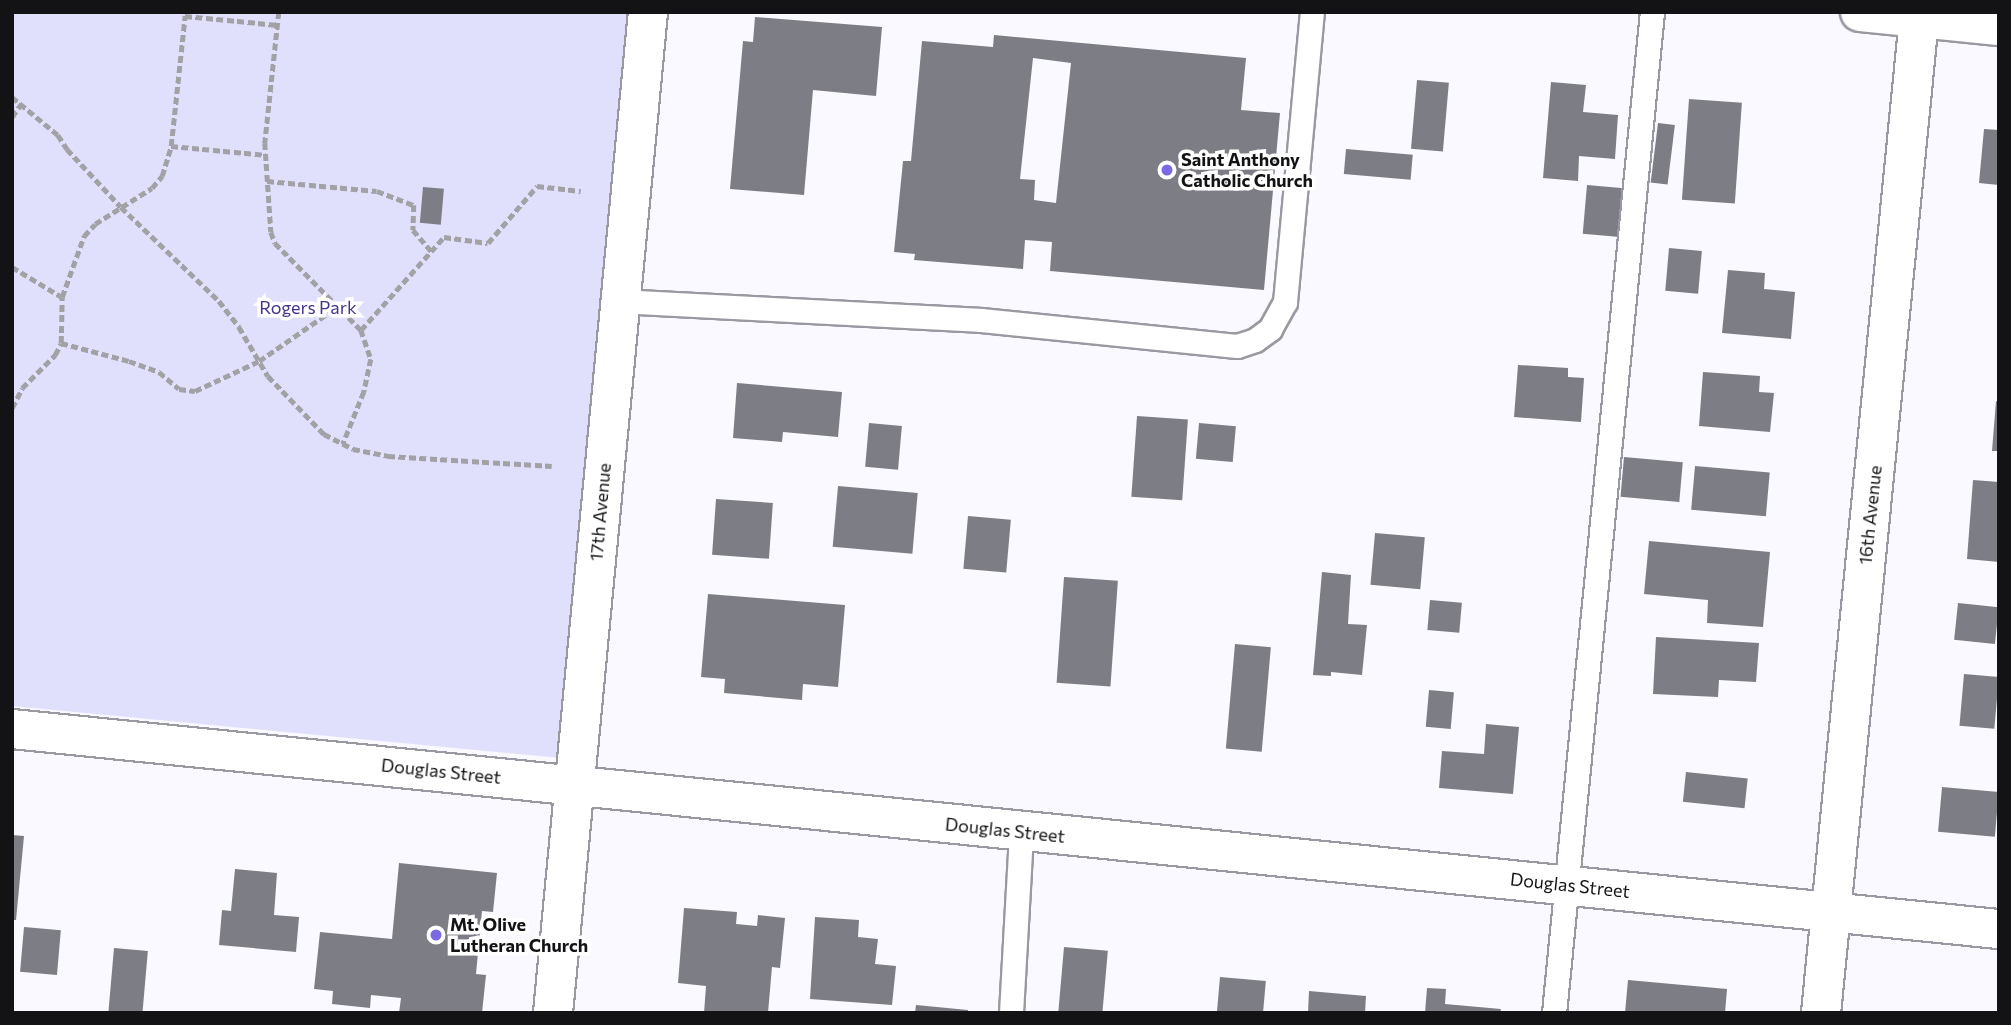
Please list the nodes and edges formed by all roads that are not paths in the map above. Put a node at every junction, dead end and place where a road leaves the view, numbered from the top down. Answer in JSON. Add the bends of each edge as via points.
{"nodes":[{"id":1,"x":648,"y":12,"type":"edge"},
{"id":2,"x":1312,"y":12,"type":"edge"},
{"id":3,"x":1652,"y":12,"type":"edge"},
{"id":4,"x":1860,"y":12,"type":"edge"},
{"id":5,"x":1919,"y":18,"type":"junction"},
{"id":6,"x":1999,"y":26,"type":"edge"},
{"id":7,"x":620,"y":301,"type":"junction"},
{"id":8,"x":12,"y":729,"type":"edge"},
{"id":9,"x":574,"y":785,"type":"junction"},
{"id":10,"x":1021,"y":832,"type":"junction"},
{"id":11,"x":1566,"y":885,"type":"junction"},
{"id":12,"x":1832,"y":911,"type":"junction"},
{"id":13,"x":1999,"y":929,"type":"edge"},
{"id":14,"x":553,"y":1013,"type":"edge"},
{"id":15,"x":1011,"y":1013,"type":"edge"},
{"id":16,"x":1554,"y":1013,"type":"edge"},
{"id":17,"x":1821,"y":1013,"type":"edge"}],
"edges":[{"from":1,"to":7,"type":"street","name":"17th Avenue"},
{"from":2,"to":7,"type":"lane","via":[[1284,302],[1270,329],[1255,340],[1237,346],[981,320]]},
{"from":3,"to":11,"type":"lane"},
{"from":4,"to":5,"type":"street"},
{"from":5,"to":6,"type":"street"},
{"from":5,"to":12,"type":"street","name":"16th Avenue"},
{"from":7,"to":9,"type":"street","name":"17th Avenue"},
{"from":8,"to":9,"type":"street","name":"Douglas Street"},
{"from":9,"to":10,"type":"street","name":"Douglas Street"},
{"from":9,"to":14,"type":"street","name":"17th Avenue"},
{"from":10,"to":11,"type":"street","name":"Douglas Street"},
{"from":10,"to":15,"type":"lane"},
{"from":11,"to":12,"type":"street","name":"Douglas Street"},
{"from":11,"to":16,"type":"lane"},
{"from":12,"to":13,"type":"street","name":"Douglas Street"},
{"from":12,"to":17,"type":"street","name":"16th Avenue"}]}
